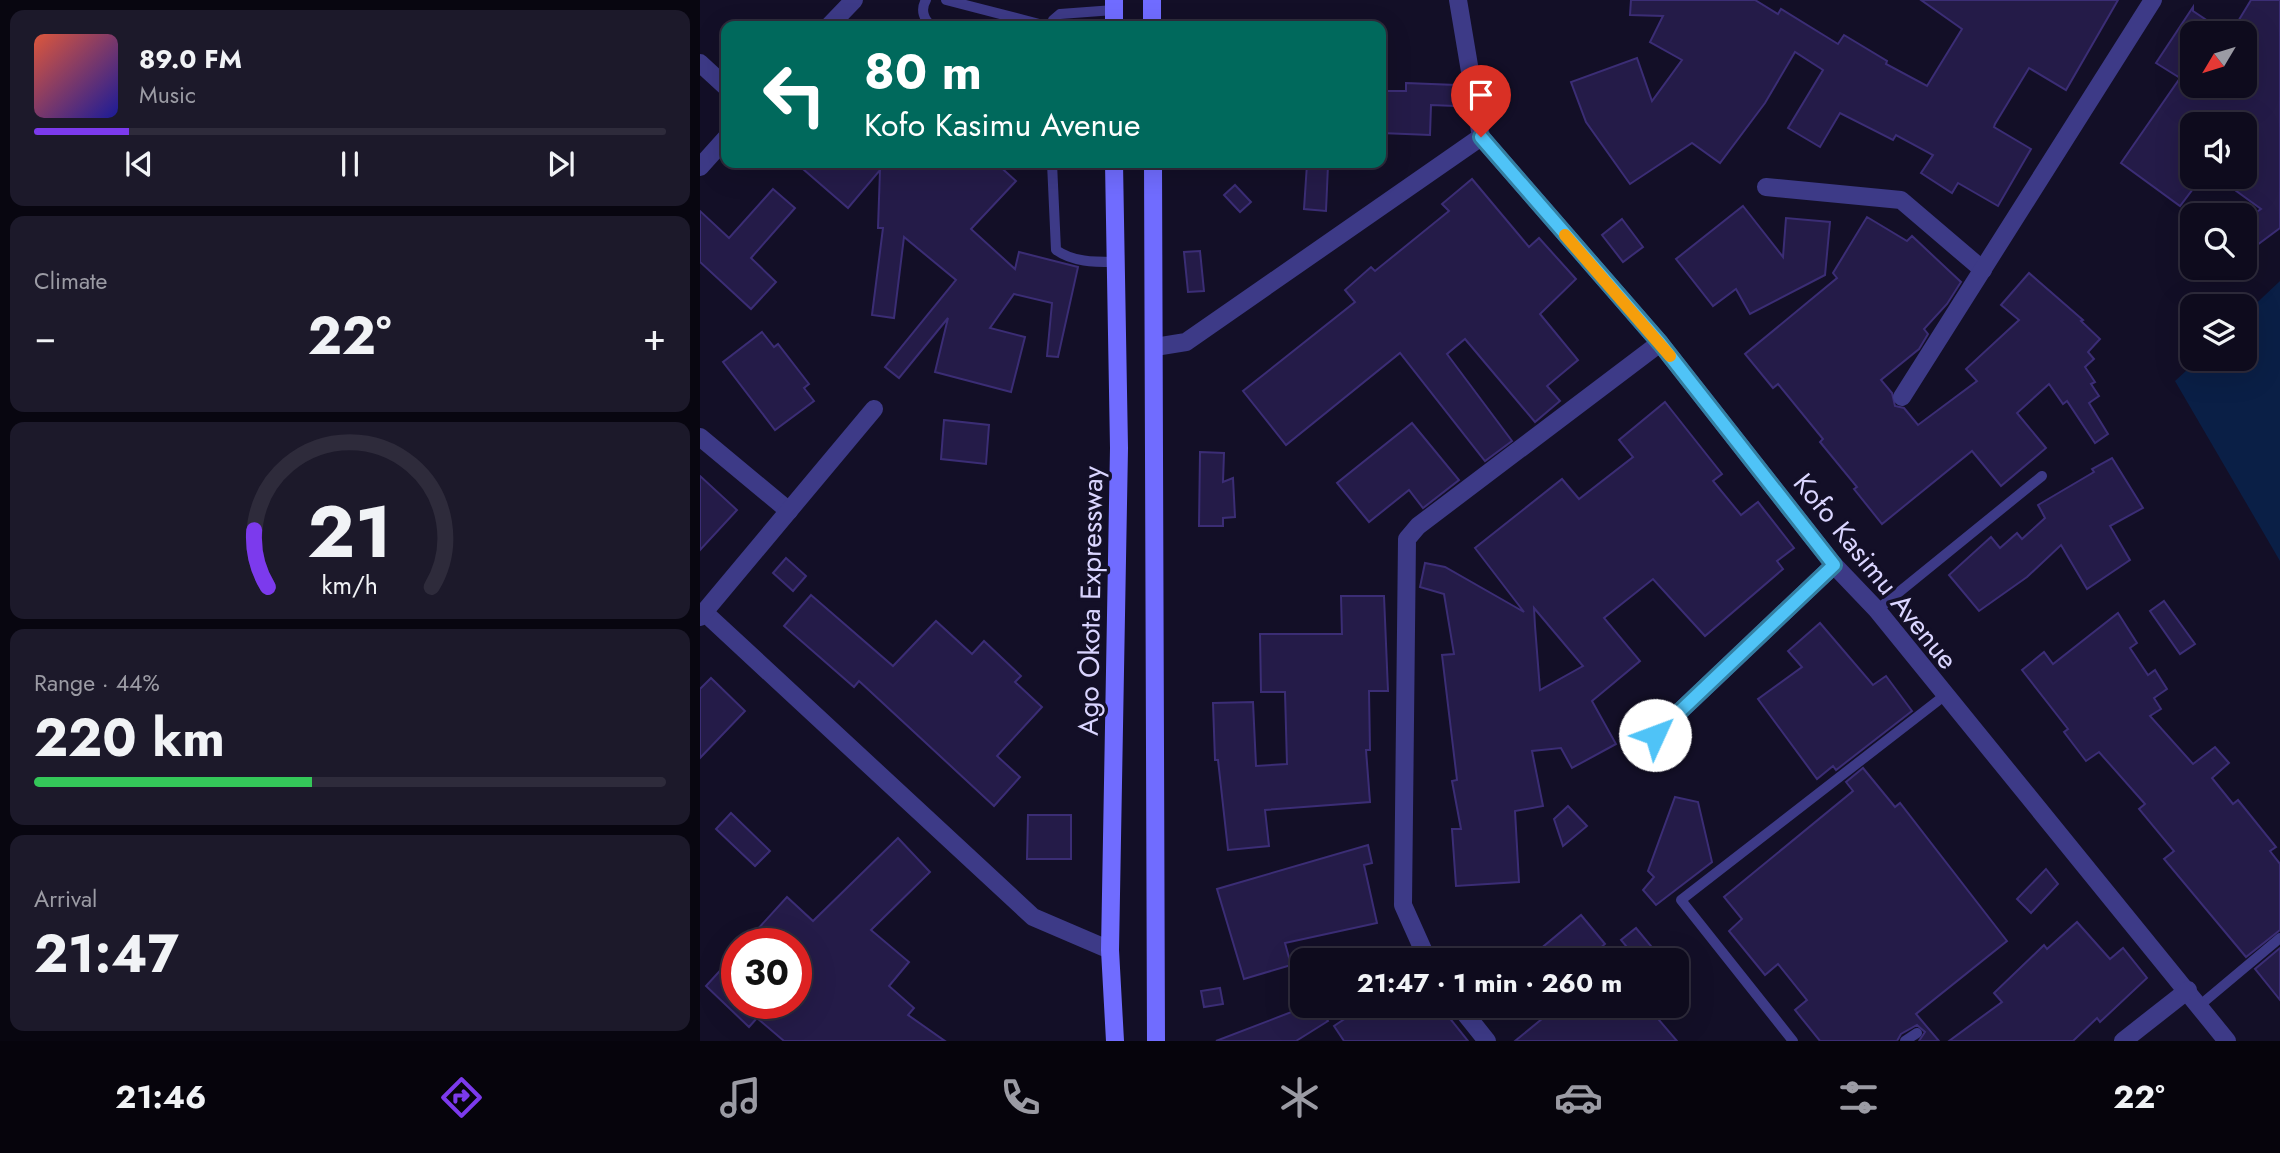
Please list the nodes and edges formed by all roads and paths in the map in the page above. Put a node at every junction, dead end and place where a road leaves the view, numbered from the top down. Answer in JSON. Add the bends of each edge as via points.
{"nodes":[{"id":1,"x":854,"y":0,"type":"edge"},
{"id":2,"x":926,"y":0,"type":"edge"},
{"id":3,"x":946,"y":0,"type":"edge"},
{"id":4,"x":1152,"y":0,"type":"edge"},
{"id":5,"x":1458,"y":0,"type":"edge"},
{"id":6,"x":2153,"y":0,"type":"edge"},
{"id":7,"x":1114,"y":12,"type":"edge"},
{"id":8,"x":834,"y":21,"type":"edge"},
{"id":9,"x":926,"y":21,"type":"edge"},
{"id":10,"x":1029,"y":21,"type":"edge"},
{"id":11,"x":1052,"y":21,"type":"edge"},
{"id":12,"x":1152,"y":21,"type":"edge"},
{"id":13,"x":700,"y":63,"type":"edge"},
{"id":14,"x":721,"y":82,"type":"edge"},
{"id":15,"x":1481,"y":137,"type":"junction"},
{"id":16,"x":721,"y":144,"type":"edge"},
{"id":17,"x":700,"y":167,"type":"edge"},
{"id":18,"x":1052,"y":168,"type":"edge"},
{"id":19,"x":1114,"y":168,"type":"edge"},
{"id":20,"x":1153,"y":168,"type":"edge"},
{"id":21,"x":1766,"y":187,"type":"dead end"},
{"id":22,"x":1114,"y":262,"type":"junction"},
{"id":23,"x":1983,"y":270,"type":"junction"},
{"id":24,"x":1660,"y":343,"type":"junction"},
{"id":25,"x":1154,"y":347,"type":"junction"},
{"id":26,"x":1902,"y":397,"type":"dead end"},
{"id":27,"x":874,"y":409,"type":"dead end"},
{"id":28,"x":700,"y":438,"type":"edge"},
{"id":29,"x":2042,"y":476,"type":"dead end"},
{"id":30,"x":789,"y":511,"type":"junction"},
{"id":31,"x":1834,"y":565,"type":"junction"},
{"id":32,"x":1877,"y":610,"type":"junction"},
{"id":33,"x":702,"y":614,"type":"edge"},
{"id":34,"x":1944,"y":696,"type":"junction"},
{"id":35,"x":1655,"y":735,"type":"dead end"},
{"id":36,"x":2280,"y":938,"type":"edge"},
{"id":37,"x":1422,"y":948,"type":"edge"},
{"id":38,"x":1110,"y":950,"type":"junction"},
{"id":39,"x":2188,"y":990,"type":"junction"},
{"id":40,"x":2199,"y":1006,"type":"junction"},
{"id":41,"x":1469,"y":1018,"type":"edge"},
{"id":42,"x":1917,"y":1033,"type":"dead end"},
{"id":43,"x":1115,"y":1041,"type":"edge"},
{"id":44,"x":1156,"y":1041,"type":"edge"},
{"id":45,"x":1487,"y":1041,"type":"edge"},
{"id":46,"x":1793,"y":1041,"type":"edge"},
{"id":47,"x":1905,"y":1041,"type":"edge"},
{"id":48,"x":2123,"y":1041,"type":"edge"},
{"id":49,"x":2227,"y":1041,"type":"edge"}],
"edges":[{"from":1,"to":8,"type":"street"},
{"from":2,"to":9,"type":"lane"},
{"from":3,"to":10,"type":"lane"},
{"from":4,"to":12,"type":"main road"},
{"from":5,"to":15,"type":"street"},
{"from":6,"to":23,"type":"street"},
{"from":7,"to":11,"type":"lane","via":[[1060,14]]},
{"from":13,"to":14,"type":"street"},
{"from":15,"to":24,"type":"street","name":"Kofo Kasimu Avenue"},
{"from":15,"to":25,"type":"street","via":[[1198,334],[1173,346]]},
{"from":16,"to":17,"type":"street"},
{"from":18,"to":22,"type":"lane","via":[[1056,250],[1090,262]]},
{"from":19,"to":22,"type":"main road","name":"Ago Okota Expressway"},
{"from":20,"to":25,"type":"main road"},
{"from":21,"to":23,"type":"street","via":[[1901,200]]},
{"from":22,"to":38,"type":"main road","name":"Ago Okota Expressway","via":[[1119,447]]},
{"from":23,"to":26,"type":"street"},
{"from":24,"to":31,"type":"street","name":"Kofo Kasimu Avenue"},
{"from":24,"to":37,"type":"street","via":[[1418,526],[1407,539],[1403,905]]},
{"from":25,"to":44,"type":"main road"},
{"from":27,"to":30,"type":"street"},
{"from":28,"to":30,"type":"street"},
{"from":29,"to":32,"type":"lane"},
{"from":30,"to":33,"type":"street"},
{"from":31,"to":32,"type":"street","name":"Kofo Kasimu Avenue"},
{"from":31,"to":35,"type":"street"},
{"from":32,"to":34,"type":"street","name":"Kofo Kasimu Avenue"},
{"from":33,"to":38,"type":"street","via":[[1033,917]]},
{"from":34,"to":39,"type":"street","name":"Kofo Kasimu Avenue","via":[[2173,978]]},
{"from":34,"to":46,"type":"lane","via":[[1681,900]]},
{"from":36,"to":40,"type":"lane"},
{"from":38,"to":43,"type":"main road","name":"Ago Okota Expressway"},
{"from":39,"to":40,"type":"street","name":"Kofo Kasimu Avenue"},
{"from":39,"to":48,"type":"street"},
{"from":40,"to":49,"type":"street","name":"Kofo Kasimu Avenue"},
{"from":41,"to":45,"type":"street"},
{"from":42,"to":47,"type":"lane"}]}
